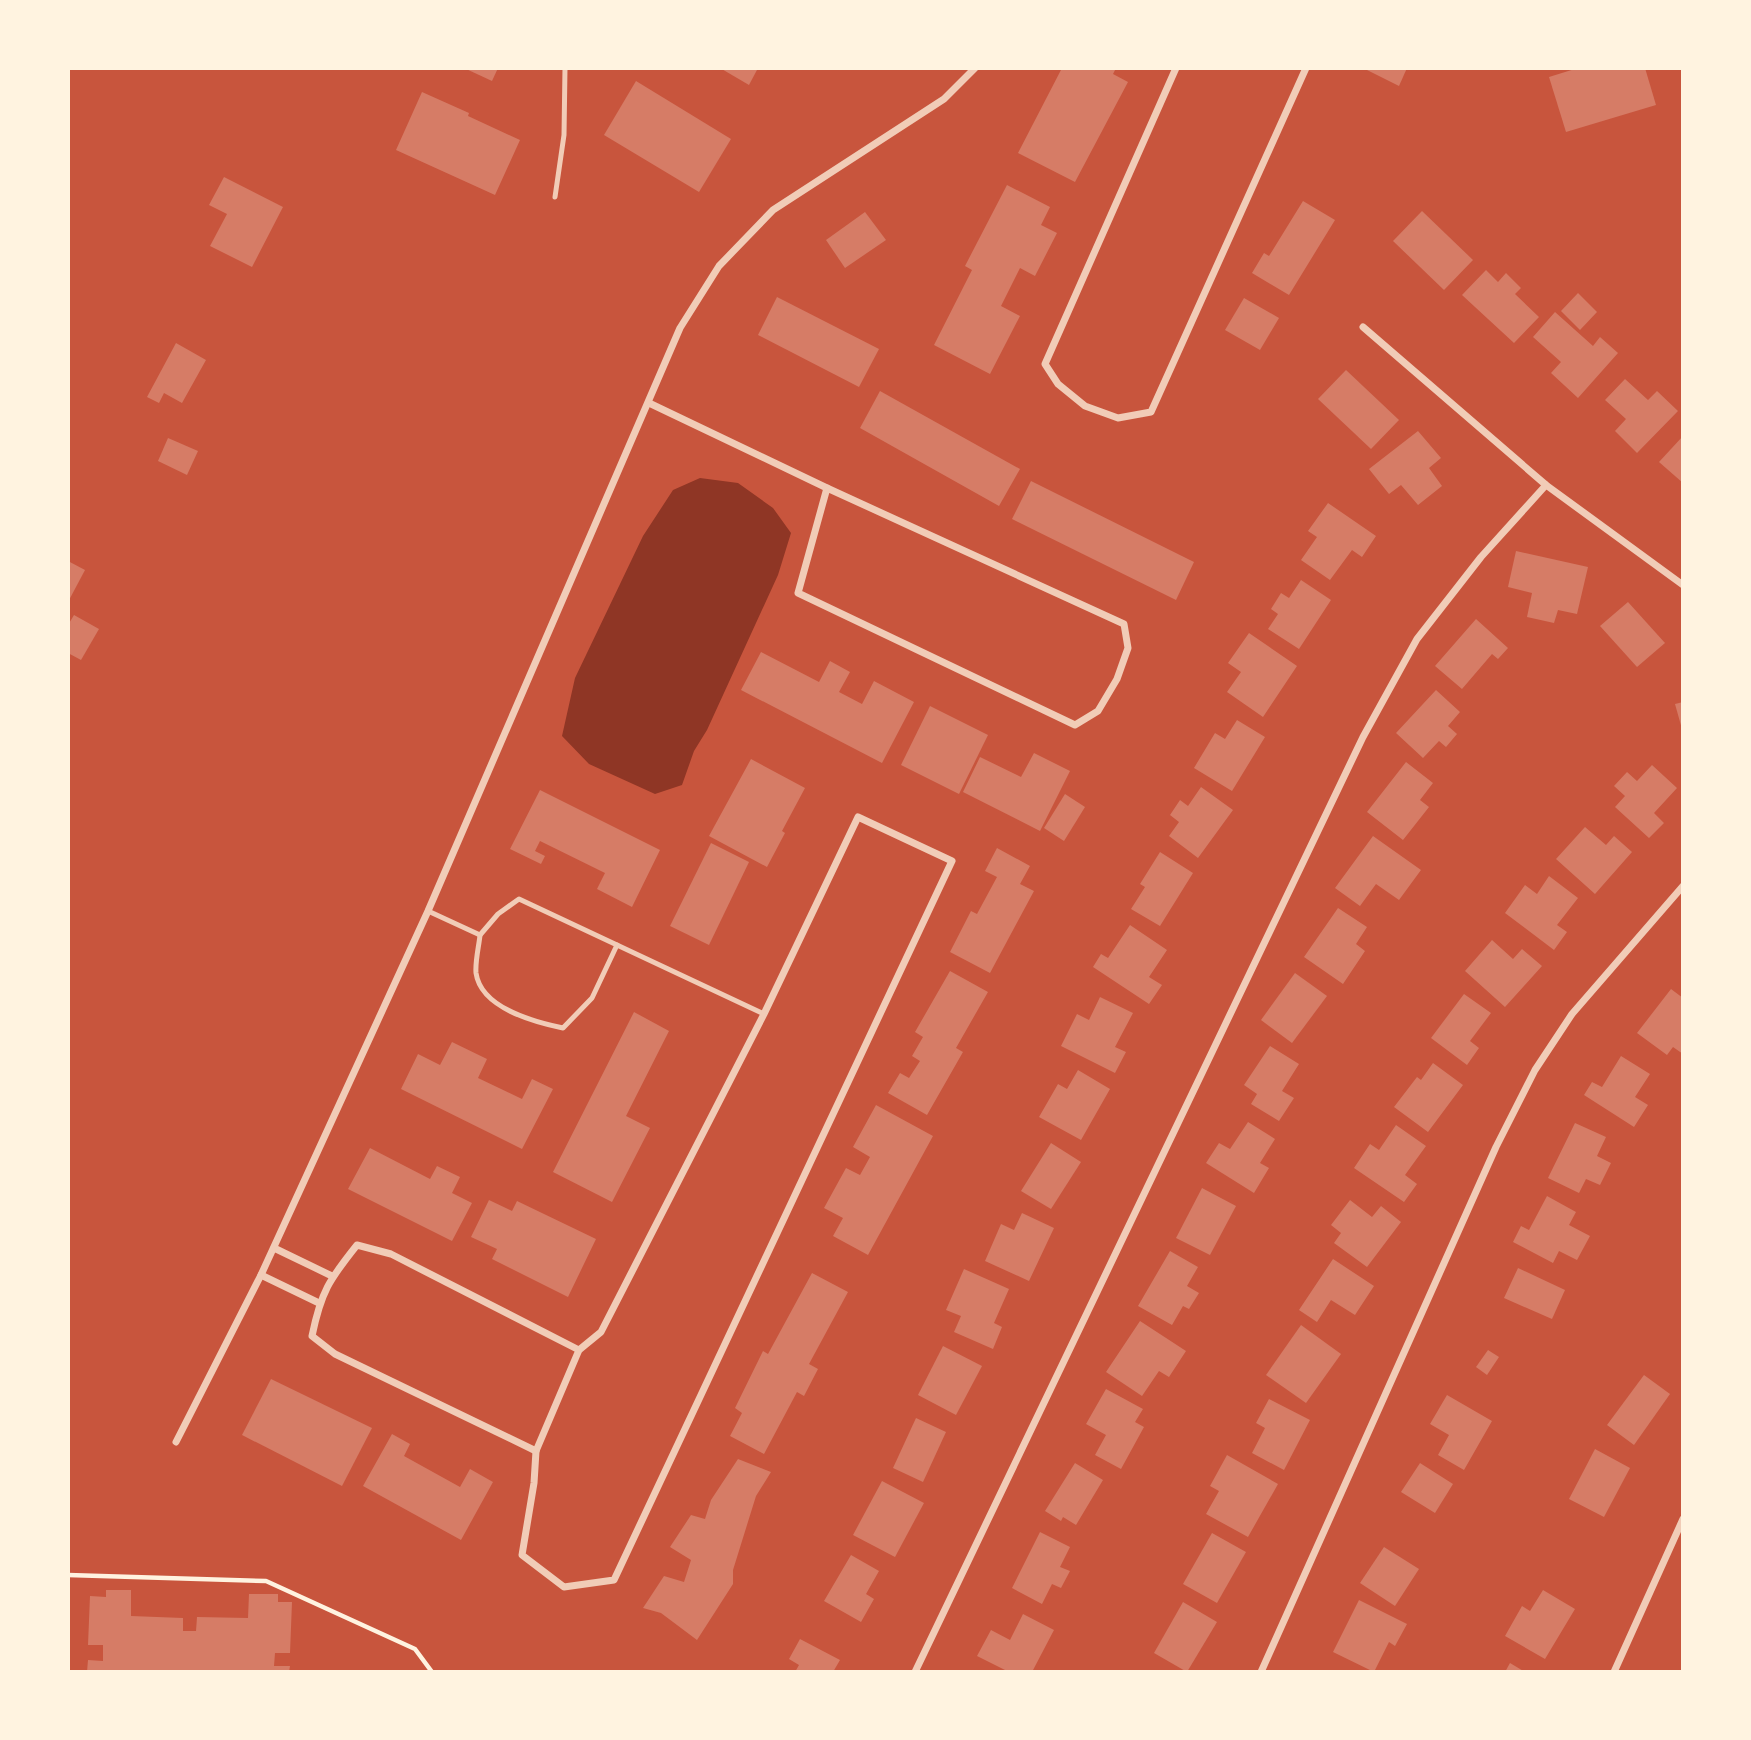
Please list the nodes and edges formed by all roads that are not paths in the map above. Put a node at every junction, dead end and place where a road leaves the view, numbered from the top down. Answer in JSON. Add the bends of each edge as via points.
{"nodes":[{"id":1,"x":565,"y":68,"type":"edge"},
{"id":2,"x":975,"y":68,"type":"edge"},
{"id":3,"x":1176,"y":68,"type":"edge"},
{"id":4,"x":1306,"y":68,"type":"edge"},
{"id":5,"x":555,"y":197,"type":"dead end"},
{"id":6,"x":1363,"y":327,"type":"dead end"},
{"id":7,"x":649,"y":403,"type":"junction"},
{"id":8,"x":1546,"y":485,"type":"junction"},
{"id":9,"x":827,"y":488,"type":"junction"},
{"id":10,"x":1683,"y":585,"type":"edge"},
{"id":11,"x":1683,"y":886,"type":"edge"},
{"id":12,"x":428,"y":911,"type":"junction"},
{"id":13,"x":480,"y":935,"type":"junction"},
{"id":14,"x":617,"y":945,"type":"junction"},
{"id":15,"x":764,"y":1014,"type":"junction"},
{"id":16,"x":274,"y":1248,"type":"junction"},
{"id":17,"x":261,"y":1275,"type":"junction"},
{"id":18,"x":332,"y":1276,"type":"junction"},
{"id":19,"x":319,"y":1303,"type":"junction"},
{"id":20,"x":579,"y":1350,"type":"junction"},
{"id":21,"x":176,"y":1442,"type":"dead end"},
{"id":22,"x":536,"y":1451,"type":"junction"},
{"id":23,"x":1683,"y":1519,"type":"edge"},
{"id":24,"x":915,"y":1672,"type":"edge"},
{"id":25,"x":1261,"y":1672,"type":"edge"},
{"id":26,"x":1614,"y":1672,"type":"edge"}],
"edges":[{"from":1,"to":5,"type":"lane","via":[[564,135]]},
{"from":2,"to":7,"type":"street","via":[[944,99],[773,209],[719,266],[680,328]]},
{"from":3,"to":4,"type":"street","via":[[1045,364],[1058,384],[1085,406],[1118,418],[1151,412]]},
{"from":6,"to":8,"type":"street"},
{"from":7,"to":9,"type":"street"},
{"from":7,"to":12,"type":"street"},
{"from":8,"to":10,"type":"street"},
{"from":8,"to":24,"type":"street","via":[[1481,557],[1417,639],[1363,737]]},
{"from":9,"to":9,"type":"street","via":[[1124,624],[1128,648],[1098,711],[1075,725],[797,593]]},
{"from":11,"to":25,"type":"street","via":[[1572,1014],[1535,1070],[1496,1147]]},
{"from":12,"to":13,"type":"lane"},
{"from":12,"to":16,"type":"street"},
{"from":13,"to":14,"type":"lane","via":[[519,899]]},
{"from":13,"to":14,"type":"lane","via":[[476,974],[486,996],[527,1021],[562,1028],[592,998]]},
{"from":14,"to":15,"type":"lane"},
{"from":15,"to":20,"type":"street","via":[[601,1332]]},
{"from":15,"to":22,"type":"street","via":[[858,817],[951,861],[614,1580],[564,1587],[522,1555]]},
{"from":16,"to":17,"type":"street"},
{"from":16,"to":18,"type":"street"},
{"from":17,"to":19,"type":"street"},
{"from":17,"to":21,"type":"street"},
{"from":18,"to":19,"type":"street"},
{"from":18,"to":20,"type":"street","via":[[358,1245],[391,1254]]},
{"from":19,"to":22,"type":"street","via":[[312,1336],[335,1354]]},
{"from":20,"to":22,"type":"street"},
{"from":23,"to":26,"type":"street"}]}
